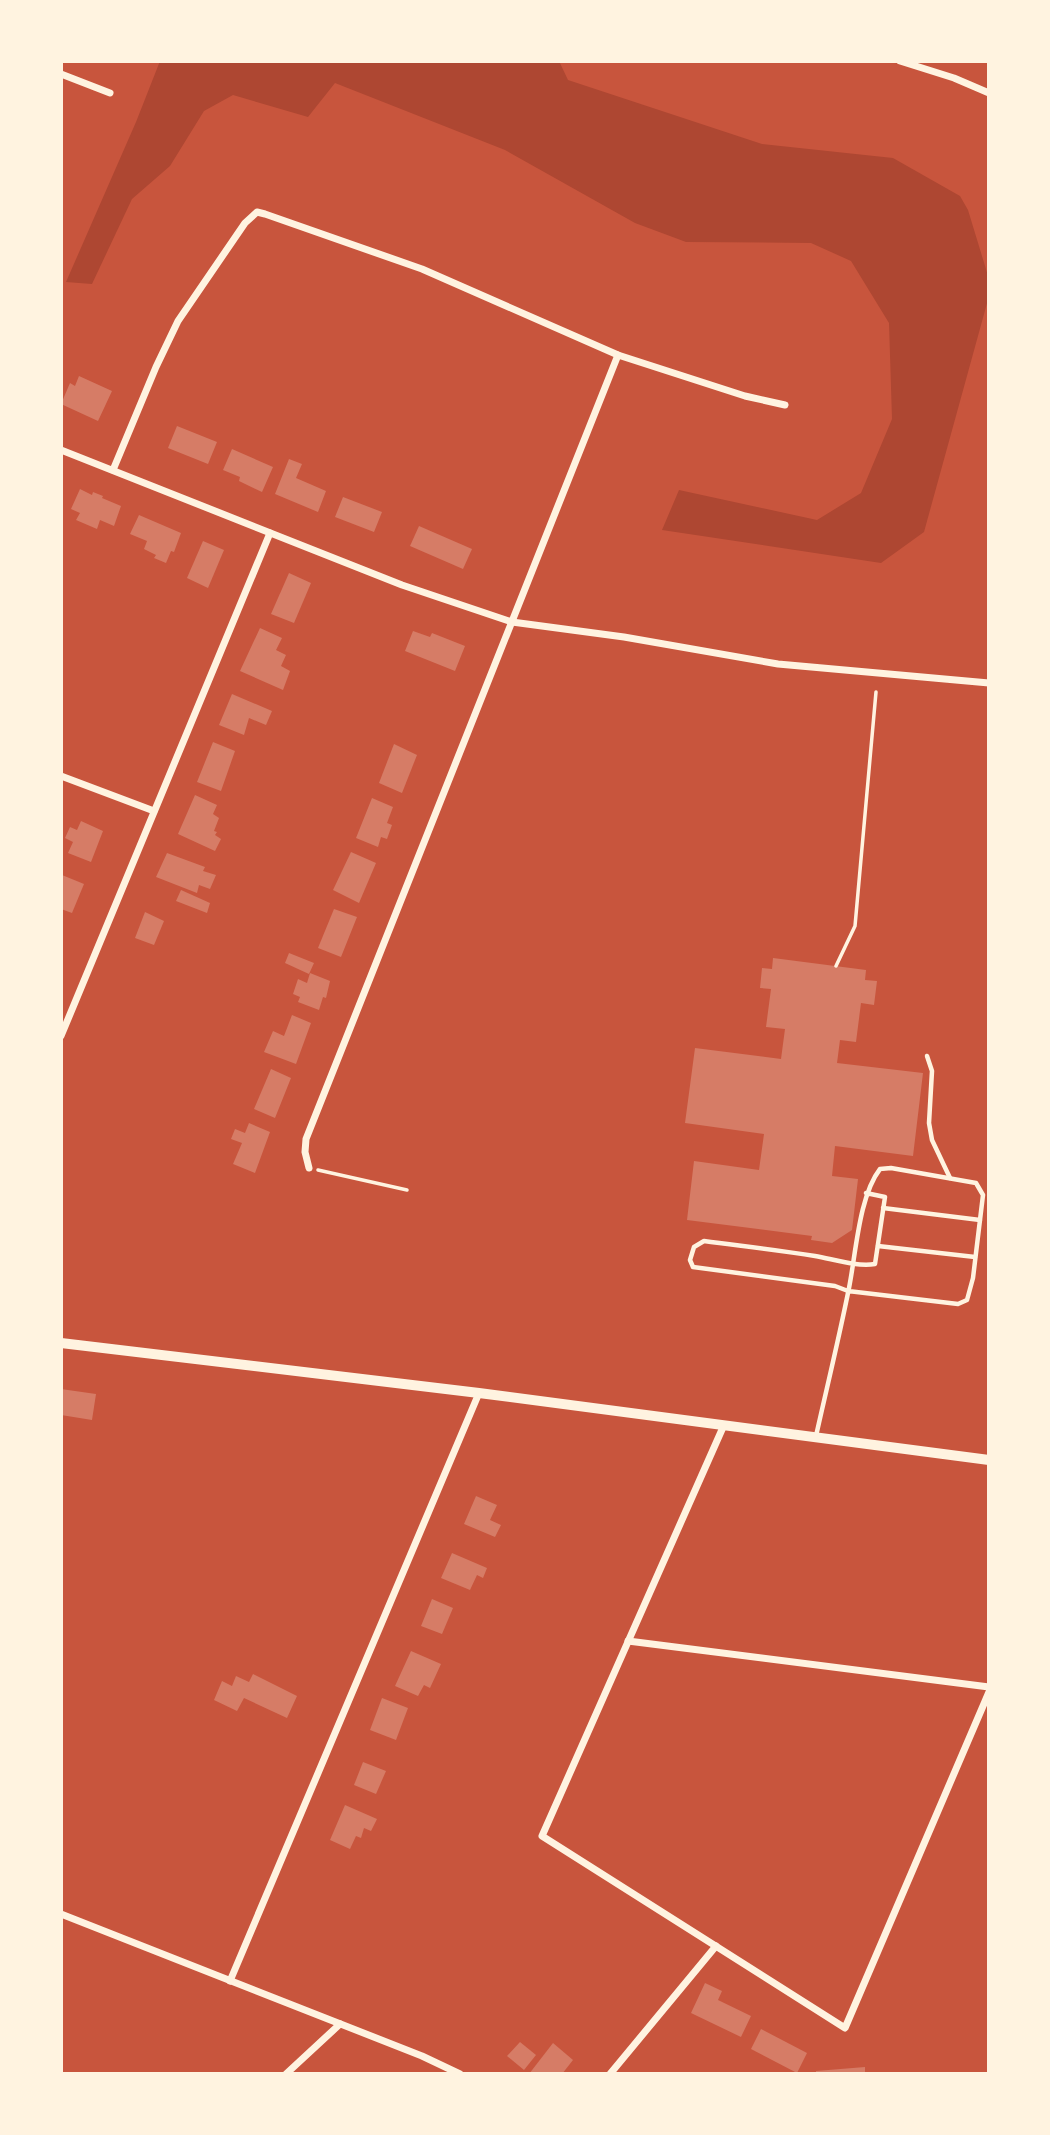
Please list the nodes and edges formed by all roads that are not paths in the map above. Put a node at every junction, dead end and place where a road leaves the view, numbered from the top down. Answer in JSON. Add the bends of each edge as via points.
{"nodes":[{"id":1,"x":900,"y":61,"type":"edge"},
{"id":2,"x":61,"y":74,"type":"edge"},
{"id":3,"x":110,"y":93,"type":"dead end"},
{"id":4,"x":989,"y":93,"type":"edge"},
{"id":5,"x":618,"y":355,"type":"junction"},
{"id":6,"x":785,"y":405,"type":"dead end"},
{"id":7,"x":61,"y":450,"type":"edge"},
{"id":8,"x":113,"y":470,"type":"junction"},
{"id":9,"x":270,"y":533,"type":"junction"},
{"id":10,"x":512,"y":622,"type":"junction"},
{"id":11,"x":989,"y":682,"type":"edge"},
{"id":12,"x":61,"y":776,"type":"edge"},
{"id":13,"x":153,"y":811,"type":"junction"},
{"id":14,"x":61,"y":1036,"type":"edge"},
{"id":15,"x":927,"y":1056,"type":"dead end"},
{"id":16,"x":309,"y":1168,"type":"road end"},
{"id":17,"x":951,"y":1178,"type":"junction"},
{"id":18,"x":866,"y":1193,"type":"junction"},
{"id":19,"x":883,"y":1208,"type":"junction"},
{"id":20,"x":980,"y":1220,"type":"junction"},
{"id":21,"x":878,"y":1246,"type":"junction"},
{"id":22,"x":975,"y":1257,"type":"junction"},
{"id":23,"x":854,"y":1263,"type":"junction"},
{"id":24,"x":848,"y":1291,"type":"junction"},
{"id":25,"x":61,"y":1343,"type":"edge"},
{"id":26,"x":479,"y":1394,"type":"junction"},
{"id":27,"x":724,"y":1425,"type":"junction"},
{"id":28,"x":816,"y":1437,"type":"junction"},
{"id":29,"x":989,"y":1460,"type":"edge"},
{"id":30,"x":628,"y":1641,"type":"junction"},
{"id":31,"x":989,"y":1690,"type":"edge"},
{"id":32,"x":61,"y":1914,"type":"edge"},
{"id":33,"x":716,"y":1947,"type":"junction"},
{"id":34,"x":230,"y":1981,"type":"junction"},
{"id":35,"x":340,"y":2024,"type":"junction"},
{"id":36,"x":286,"y":2074,"type":"edge"},
{"id":37,"x":460,"y":2074,"type":"edge"},
{"id":38,"x":610,"y":2074,"type":"edge"}],
"edges":[{"from":1,"to":4,"type":"street"},
{"from":2,"to":3,"type":"street"},
{"from":5,"to":6,"type":"street"},
{"from":5,"to":8,"type":"street","via":[[422,269],[257,212],[178,321]]},
{"from":5,"to":10,"type":"street"},
{"from":7,"to":8,"type":"street"},
{"from":8,"to":9,"type":"street"},
{"from":9,"to":10,"type":"street"},
{"from":9,"to":13,"type":"street"},
{"from":10,"to":11,"type":"street","via":[[778,664]]},
{"from":10,"to":16,"type":"street","via":[[306,1139]]},
{"from":12,"to":13,"type":"street"},
{"from":13,"to":14,"type":"street"},
{"from":15,"to":17,"type":"lane","via":[[932,1071],[932,1140]]},
{"from":17,"to":18,"type":"lane","via":[[880,1169]]},
{"from":17,"to":20,"type":"lane","via":[[976,1183],[982,1195]]},
{"from":18,"to":19,"type":"lane","via":[[885,1197]]},
{"from":18,"to":23,"type":"lane"},
{"from":19,"to":20,"type":"lane"},
{"from":19,"to":21,"type":"lane"},
{"from":20,"to":22,"type":"lane"},
{"from":21,"to":22,"type":"lane"},
{"from":21,"to":23,"type":"lane","via":[[875,1264]]},
{"from":22,"to":24,"type":"lane","via":[[967,1300],[958,1304]]},
{"from":23,"to":24,"type":"lane"},
{"from":23,"to":24,"type":"lane","via":[[704,1241],[694,1247],[690,1260],[693,1267]]},
{"from":24,"to":28,"type":"lane"},
{"from":25,"to":26,"type":"street"},
{"from":26,"to":27,"type":"street"},
{"from":26,"to":34,"type":"street"},
{"from":27,"to":28,"type":"street"},
{"from":27,"to":30,"type":"street"},
{"from":28,"to":29,"type":"street"},
{"from":30,"to":31,"type":"street"},
{"from":30,"to":33,"type":"street","via":[[542,1836]]},
{"from":31,"to":33,"type":"street","via":[[845,2028]]},
{"from":32,"to":34,"type":"street"},
{"from":33,"to":38,"type":"street"},
{"from":34,"to":35,"type":"street"},
{"from":35,"to":36,"type":"street"},
{"from":35,"to":37,"type":"street"}]}
